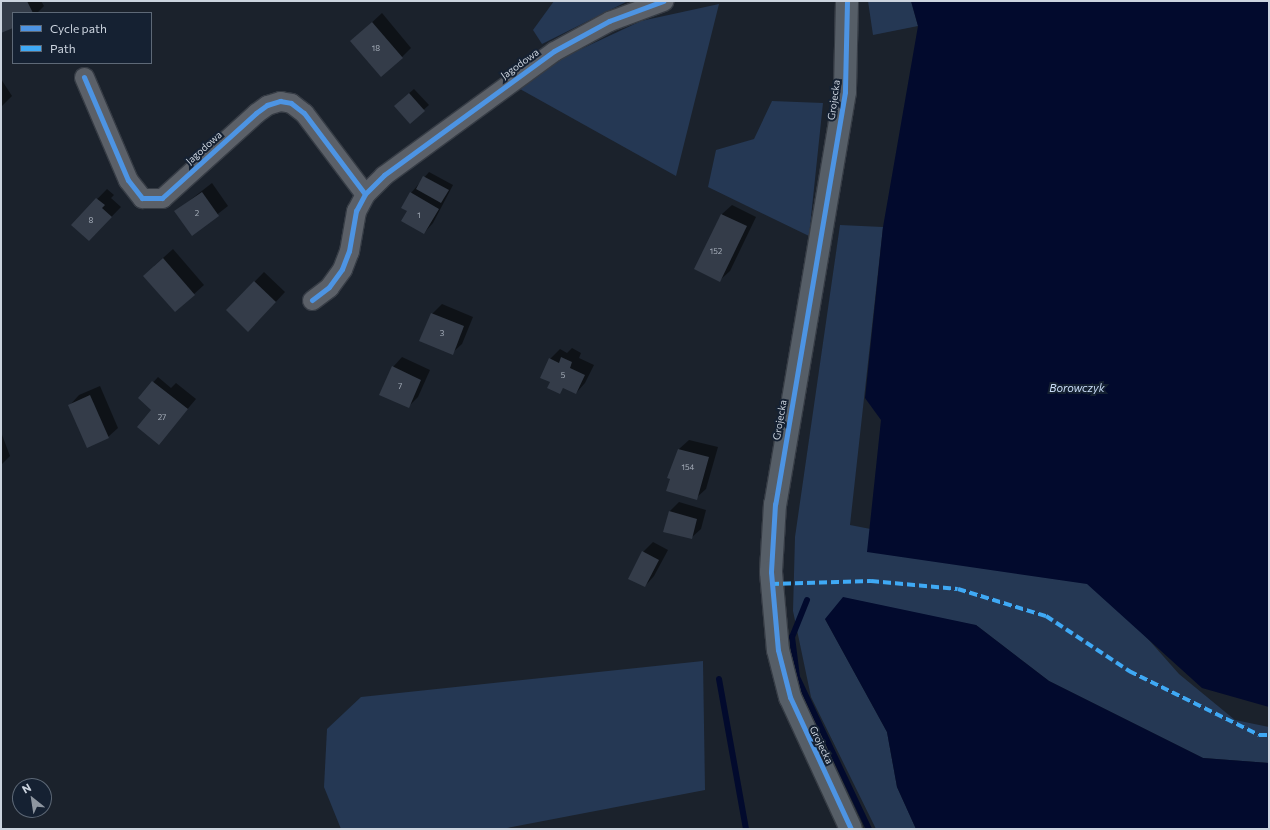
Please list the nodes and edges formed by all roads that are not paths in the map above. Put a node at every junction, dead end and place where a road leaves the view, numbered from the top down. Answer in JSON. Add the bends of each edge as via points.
{"nodes":[{"id":1,"x":663,"y":1,"type":"edge"},
{"id":2,"x":847,"y":1,"type":"edge"},
{"id":3,"x":84,"y":77,"type":"dead end"},
{"id":4,"x":365,"y":194,"type":"junction"},
{"id":5,"x":312,"y":300,"type":"dead end"},
{"id":6,"x":851,"y":829,"type":"edge"}],
"edges":[{"from":1,"to":4,"type":"street","name":"Jagodowa","via":[[609,21],[554,51],[391,170]]},
{"from":2,"to":6,"type":"street","name":"Grojecka","via":[[845,92],[775,504],[771,572],[778,650],[790,697]]},
{"from":3,"to":4,"type":"street","name":"Jagodowa","via":[[128,180],[142,198],[162,198],[256,113],[267,105],[280,101],[291,103],[304,113]]},
{"from":4,"to":5,"type":"street","name":"Jagodowa","via":[[353,218],[349,251],[342,269],[329,287]]}]}
